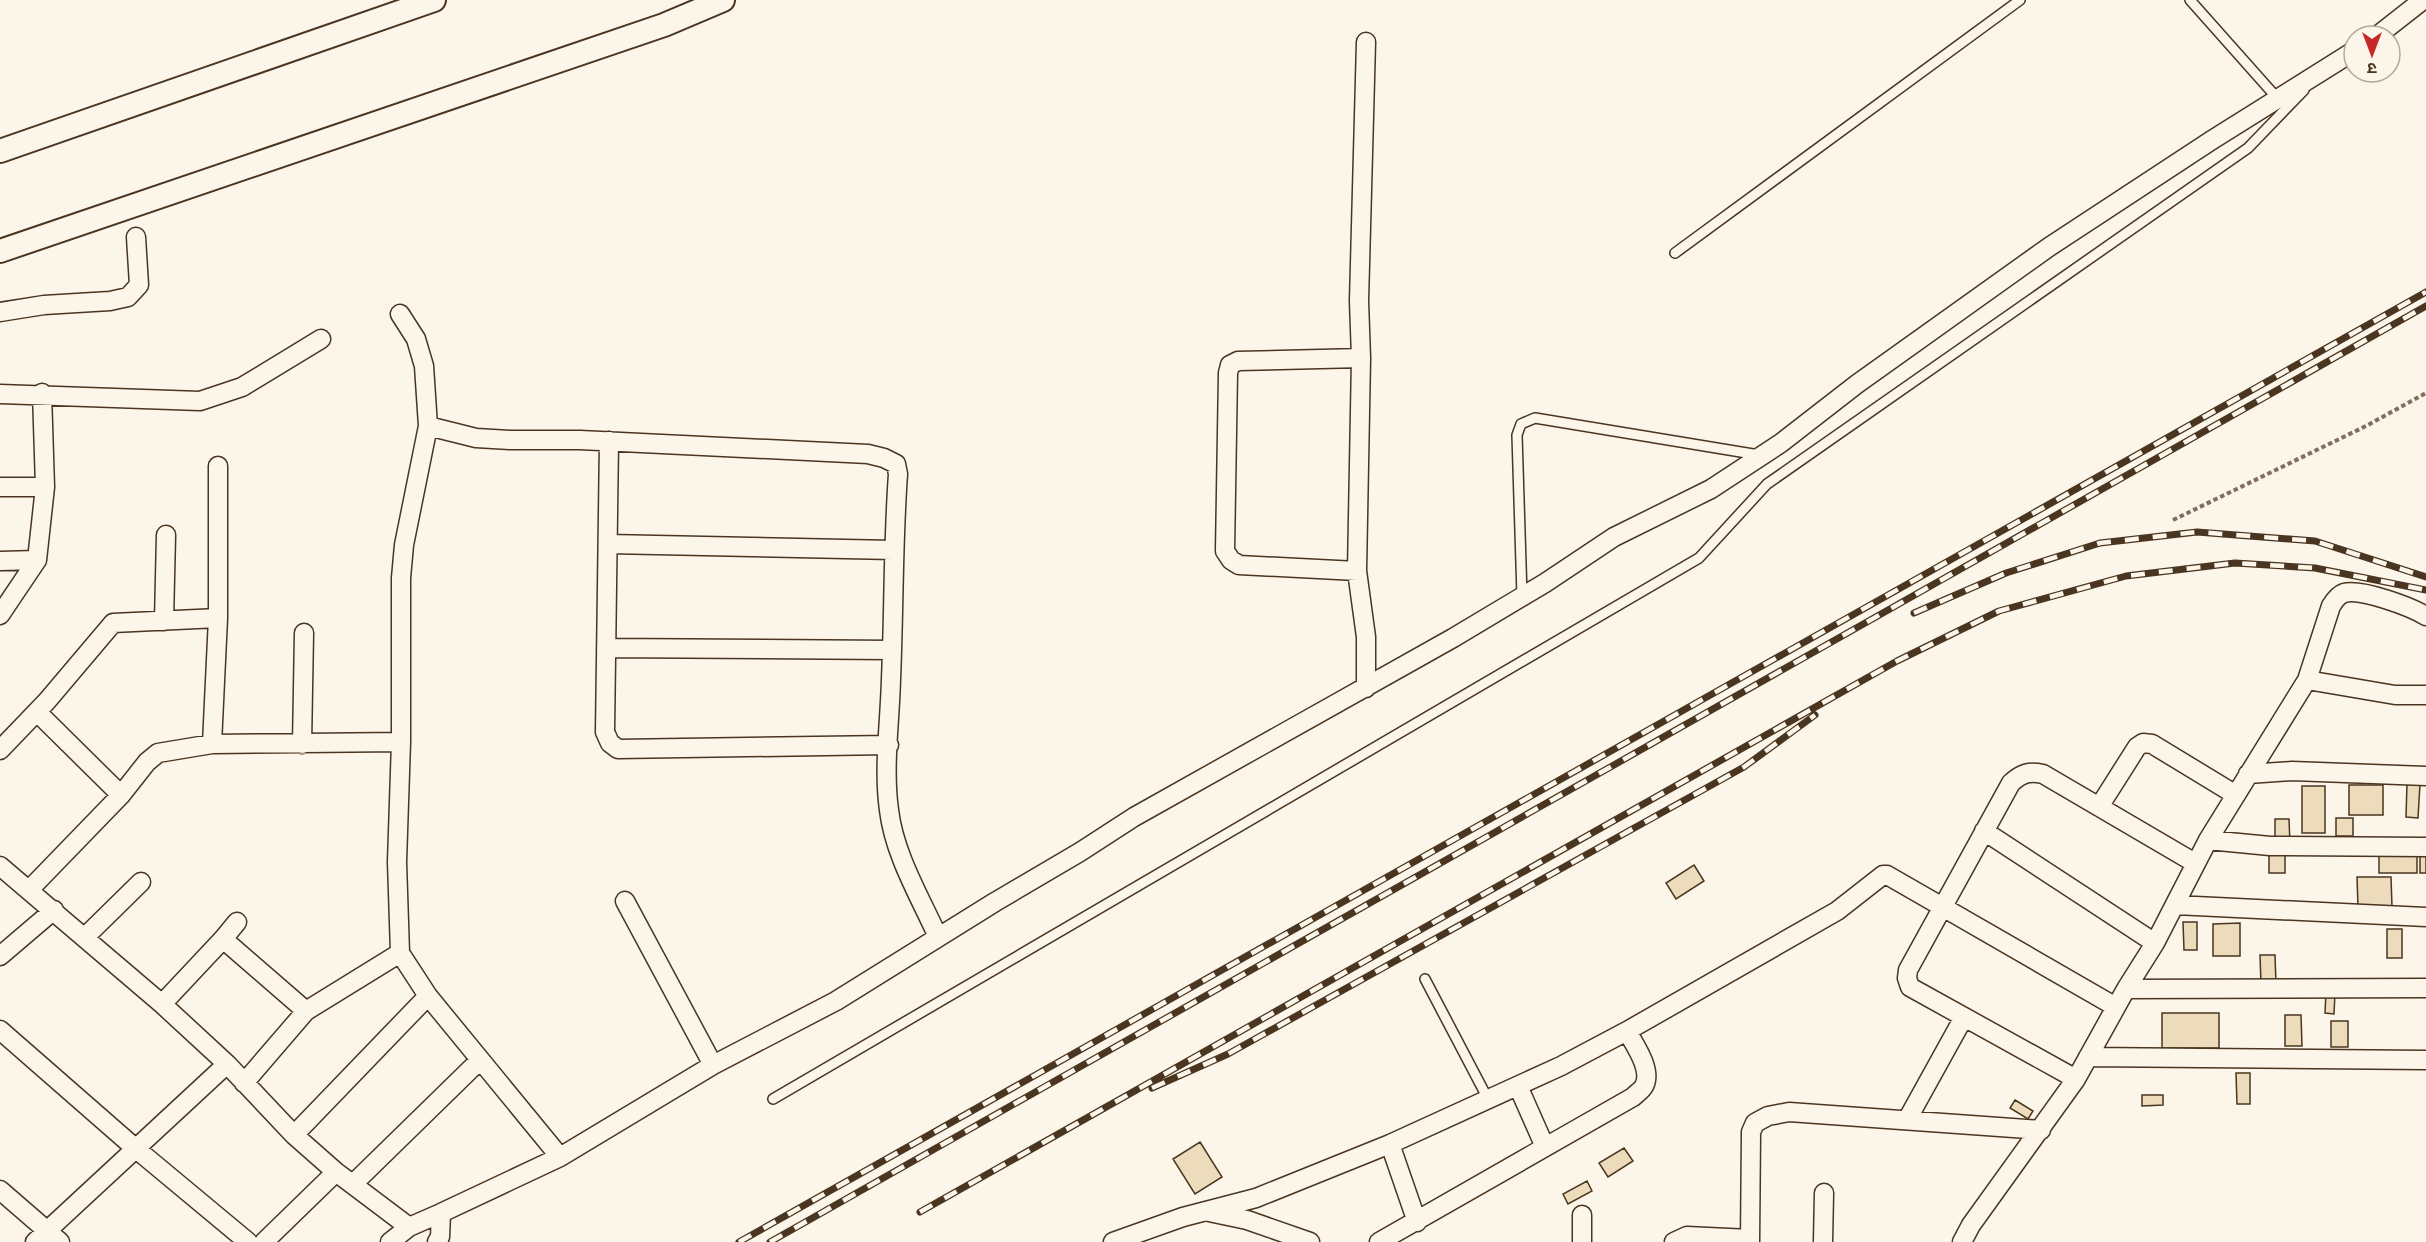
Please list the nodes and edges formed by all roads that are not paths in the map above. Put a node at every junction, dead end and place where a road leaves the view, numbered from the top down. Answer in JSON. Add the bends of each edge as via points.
{"nodes":[{"id":1,"x":434,"y":0,"type":"edge"},
{"id":2,"x":723,"y":0,"type":"edge"},
{"id":3,"x":2020,"y":0,"type":"edge"},
{"id":4,"x":2190,"y":0,"type":"edge"},
{"id":5,"x":2423,"y":0,"type":"edge"},
{"id":6,"x":2392,"y":24,"type":"edge"},
{"id":7,"x":1366,"y":42,"type":"dead end"},
{"id":8,"x":2342,"y":59,"type":"edge"},
{"id":9,"x":2318,"y":75,"type":"junction"},
{"id":10,"x":2279,"y":100,"type":"junction"},
{"id":11,"x":0,"y":151,"type":"edge"},
{"id":12,"x":136,"y":237,"type":"dead end"},
{"id":13,"x":0,"y":251,"type":"edge"},
{"id":14,"x":1675,"y":253,"type":"dead end"},
{"id":15,"x":0,"y":312,"type":"edge"},
{"id":16,"x":400,"y":314,"type":"dead end"},
{"id":17,"x":321,"y":339,"type":"dead end"},
{"id":18,"x":1361,"y":358,"type":"junction"},
{"id":19,"x":0,"y":393,"type":"edge"},
{"id":20,"x":42,"y":393,"type":"junction"},
{"id":21,"x":428,"y":426,"type":"junction"},
{"id":22,"x":609,"y":441,"type":"junction"},
{"id":23,"x":1761,"y":455,"type":"junction"},
{"id":24,"x":218,"y":466,"type":"dead end"},
{"id":25,"x":0,"y":487,"type":"edge"},
{"id":26,"x":45,"y":487,"type":"junction"},
{"id":27,"x":166,"y":535,"type":"dead end"},
{"id":28,"x":608,"y":544,"type":"junction"},
{"id":29,"x":893,"y":550,"type":"junction"},
{"id":30,"x":38,"y":560,"type":"junction"},
{"id":31,"x":0,"y":561,"type":"edge"},
{"id":32,"x":1357,"y":571,"type":"junction"},
{"id":33,"x":1522,"y":596,"type":"junction"},
{"id":34,"x":0,"y":615,"type":"edge"},
{"id":35,"x":2426,"y":616,"type":"edge"},
{"id":36,"x":218,"y":618,"type":"junction"},
{"id":37,"x":164,"y":621,"type":"junction"},
{"id":38,"x":304,"y":633,"type":"dead end"},
{"id":39,"x":606,"y":648,"type":"junction"},
{"id":40,"x":892,"y":650,"type":"junction"},
{"id":41,"x":2307,"y":680,"type":"junction"},
{"id":42,"x":1366,"y":688,"type":"junction"},
{"id":43,"x":2426,"y":695,"type":"edge"},
{"id":44,"x":37,"y":712,"type":"junction"},
{"id":45,"x":401,"y":742,"type":"junction"},
{"id":46,"x":212,"y":744,"type":"junction"},
{"id":47,"x":302,"y":744,"type":"junction"},
{"id":48,"x":889,"y":746,"type":"junction"},
{"id":49,"x":0,"y":750,"type":"edge"},
{"id":50,"x":2248,"y":774,"type":"junction"},
{"id":51,"x":2426,"y":776,"type":"edge"},
{"id":52,"x":121,"y":795,"type":"junction"},
{"id":53,"x":2236,"y":795,"type":"junction"},
{"id":54,"x":2099,"y":807,"type":"junction"},
{"id":55,"x":1984,"y":831,"type":"junction"},
{"id":56,"x":2208,"y":840,"type":"junction"},
{"id":57,"x":2426,"y":847,"type":"edge"},
{"id":58,"x":2195,"y":863,"type":"junction"},
{"id":59,"x":0,"y":866,"type":"edge"},
{"id":60,"x":141,"y":882,"type":"dead end"},
{"id":61,"x":29,"y":890,"type":"junction"},
{"id":62,"x":625,"y":901,"type":"dead end"},
{"id":63,"x":2175,"y":905,"type":"junction"},
{"id":64,"x":1942,"y":906,"type":"junction"},
{"id":65,"x":54,"y":910,"type":"junction"},
{"id":66,"x":2426,"y":917,"type":"edge"},
{"id":67,"x":237,"y":922,"type":"dead end"},
{"id":68,"x":938,"y":937,"type":"junction"},
{"id":69,"x":85,"y":938,"type":"junction"},
{"id":70,"x":224,"y":939,"type":"junction"},
{"id":71,"x":2155,"y":943,"type":"junction"},
{"id":72,"x":400,"y":953,"type":"junction"},
{"id":73,"x":0,"y":956,"type":"edge"},
{"id":74,"x":1425,"y":979,"type":"dead end"},
{"id":75,"x":2426,"y":988,"type":"edge"},
{"id":76,"x":2126,"y":989,"type":"junction"},
{"id":77,"x":428,"y":996,"type":"junction"},
{"id":78,"x":162,"y":1004,"type":"junction"},
{"id":79,"x":2116,"y":1007,"type":"junction"},
{"id":80,"x":306,"y":1011,"type":"junction"},
{"id":81,"x":1964,"y":1017,"type":"junction"},
{"id":82,"x":0,"y":1030,"type":"edge"},
{"id":83,"x":1627,"y":1031,"type":"junction"},
{"id":84,"x":2088,"y":1057,"type":"junction"},
{"id":85,"x":480,"y":1060,"type":"junction"},
{"id":86,"x":2426,"y":1060,"type":"edge"},
{"id":87,"x":227,"y":1064,"type":"junction"},
{"id":88,"x":713,"y":1065,"type":"junction"},
{"id":89,"x":2076,"y":1079,"type":"junction"},
{"id":90,"x":244,"y":1083,"type":"junction"},
{"id":91,"x":1518,"y":1086,"type":"junction"},
{"id":92,"x":773,"y":1099,"type":"dead end"},
{"id":93,"x":1488,"y":1099,"type":"junction"},
{"id":94,"x":1907,"y":1120,"type":"junction"},
{"id":95,"x":2041,"y":1130,"type":"junction"},
{"id":96,"x":294,"y":1135,"type":"junction"},
{"id":97,"x":1390,"y":1144,"type":"junction"},
{"id":98,"x":1545,"y":1147,"type":"junction"},
{"id":99,"x":135,"y":1148,"type":"junction"},
{"id":100,"x":560,"y":1157,"type":"junction"},
{"id":101,"x":336,"y":1172,"type":"junction"},
{"id":102,"x":353,"y":1184,"type":"junction"},
{"id":103,"x":0,"y":1190,"type":"edge"},
{"id":104,"x":1824,"y":1193,"type":"dead end"},
{"id":105,"x":1205,"y":1211,"type":"junction"},
{"id":106,"x":441,"y":1213,"type":"junction"},
{"id":107,"x":1582,"y":1215,"type":"dead end"},
{"id":108,"x":1417,"y":1222,"type":"junction"},
{"id":109,"x":409,"y":1227,"type":"junction"},
{"id":110,"x":48,"y":1238,"type":"edge"},
{"id":111,"x":1750,"y":1240,"type":"edge"},
{"id":112,"x":248,"y":1242,"type":"edge"},
{"id":113,"x":264,"y":1242,"type":"edge"},
{"id":114,"x":390,"y":1242,"type":"edge"},
{"id":115,"x":437,"y":1242,"type":"edge"},
{"id":116,"x":1113,"y":1242,"type":"edge"},
{"id":117,"x":1310,"y":1242,"type":"edge"},
{"id":118,"x":1379,"y":1242,"type":"edge"},
{"id":119,"x":1582,"y":1242,"type":"edge"},
{"id":120,"x":1674,"y":1242,"type":"edge"},
{"id":121,"x":1823,"y":1242,"type":"edge"},
{"id":122,"x":1962,"y":1242,"type":"edge"}],
"edges":[{"from":1,"to":11,"type":"street"},
{"from":2,"to":13,"type":"street","via":[[664,25]]},
{"from":3,"to":14,"type":"lane"},
{"from":4,"to":10,"type":"lane"},
{"from":5,"to":6,"type":"street"},
{"from":7,"to":18,"type":"street"},
{"from":8,"to":9,"type":"street"},
{"from":9,"to":10,"type":"street"},
{"from":9,"to":92,"type":"lane","via":[[2248,148],[1767,484],[1699,558]]},
{"from":10,"to":23,"type":"street","via":[[2049,247]]},
{"from":12,"to":15,"type":"street","via":[[139,285],[128,297]]},
{"from":16,"to":21,"type":"street","via":[[416,339],[424,366]]},
{"from":17,"to":20,"type":"street","via":[[242,387],[200,400]]},
{"from":18,"to":32,"type":"street"},
{"from":18,"to":32,"type":"street","via":[[1238,361],[1230,365],[1228,373],[1225,552],[1239,565]]},
{"from":19,"to":20,"type":"street"},
{"from":20,"to":26,"type":"street"},
{"from":21,"to":22,"type":"street","via":[[476,438]]},
{"from":21,"to":45,"type":"street","via":[[401,578]]},
{"from":22,"to":28,"type":"street"},
{"from":22,"to":29,"type":"street","via":[[868,454],[884,458],[896,464],[898,474]]},
{"from":23,"to":33,"type":"street","via":[[1711,489],[1614,537]]},
{"from":23,"to":33,"type":"lane","via":[[1535,418],[1521,424],[1517,435]]},
{"from":24,"to":36,"type":"street"},
{"from":25,"to":26,"type":"street"},
{"from":26,"to":30,"type":"street"},
{"from":27,"to":37,"type":"street"},
{"from":28,"to":29,"type":"street"},
{"from":28,"to":39,"type":"street"},
{"from":29,"to":40,"type":"street"},
{"from":30,"to":31,"type":"street"},
{"from":30,"to":34,"type":"street"},
{"from":32,"to":42,"type":"street","via":[[1366,637]]},
{"from":33,"to":42,"type":"street"},
{"from":35,"to":41,"type":"street","via":[[2384,599],[2344,593],[2331,606]]},
{"from":36,"to":37,"type":"street"},
{"from":36,"to":46,"type":"street"},
{"from":37,"to":44,"type":"street","via":[[113,623]]},
{"from":38,"to":47,"type":"street"},
{"from":39,"to":40,"type":"street"},
{"from":39,"to":48,"type":"street","via":[[605,732],[618,749]]},
{"from":40,"to":48,"type":"street"},
{"from":41,"to":43,"type":"street","via":[[2395,695]]},
{"from":41,"to":50,"type":"street"},
{"from":42,"to":68,"type":"street","via":[[1134,817]]},
{"from":44,"to":49,"type":"street"},
{"from":44,"to":52,"type":"street"},
{"from":45,"to":47,"type":"street"},
{"from":45,"to":72,"type":"street","via":[[397,862]]},
{"from":46,"to":47,"type":"street"},
{"from":46,"to":52,"type":"street","via":[[158,753]]},
{"from":48,"to":68,"type":"street","via":[[886,777],[891,820],[898,847]]},
{"from":50,"to":51,"type":"street","via":[[2292,771]]},
{"from":50,"to":53,"type":"street"},
{"from":52,"to":61,"type":"street"},
{"from":53,"to":54,"type":"street","via":[[2152,744],[2144,743],[2137,747]]},
{"from":53,"to":56,"type":"street"},
{"from":54,"to":55,"type":"street","via":[[2043,774],[2021,774]]},
{"from":54,"to":58,"type":"street"},
{"from":55,"to":64,"type":"street"},
{"from":55,"to":71,"type":"street"},
{"from":56,"to":57,"type":"street","via":[[2270,846]]},
{"from":56,"to":58,"type":"street"},
{"from":58,"to":63,"type":"street"},
{"from":59,"to":61,"type":"street"},
{"from":60,"to":69,"type":"street"},
{"from":61,"to":65,"type":"street"},
{"from":62,"to":88,"type":"street"},
{"from":63,"to":66,"type":"street"},
{"from":63,"to":71,"type":"street"},
{"from":64,"to":79,"type":"street"},
{"from":64,"to":81,"type":"street","via":[[1907,978],[1910,987]]},
{"from":64,"to":83,"type":"street","via":[[1882,875],[1837,911]]},
{"from":65,"to":69,"type":"street"},
{"from":65,"to":73,"type":"street"},
{"from":67,"to":70,"type":"street"},
{"from":68,"to":88,"type":"street","via":[[836,1001]]},
{"from":69,"to":78,"type":"street"},
{"from":70,"to":78,"type":"street"},
{"from":70,"to":80,"type":"street"},
{"from":71,"to":76,"type":"street"},
{"from":72,"to":77,"type":"street"},
{"from":72,"to":80,"type":"street"},
{"from":74,"to":93,"type":"lane"},
{"from":75,"to":76,"type":"street"},
{"from":76,"to":79,"type":"street"},
{"from":77,"to":85,"type":"street"},
{"from":77,"to":96,"type":"street"},
{"from":78,"to":87,"type":"street"},
{"from":79,"to":84,"type":"street"},
{"from":80,"to":90,"type":"street"},
{"from":81,"to":89,"type":"street"},
{"from":81,"to":94,"type":"street"},
{"from":82,"to":99,"type":"street"},
{"from":83,"to":91,"type":"street"},
{"from":83,"to":98,"type":"street","via":[[1646,1073],[1644,1087]]},
{"from":84,"to":86,"type":"street"},
{"from":84,"to":89,"type":"street"},
{"from":85,"to":100,"type":"street"},
{"from":85,"to":102,"type":"street"},
{"from":87,"to":90,"type":"street"},
{"from":87,"to":99,"type":"street"},
{"from":88,"to":100,"type":"street"},
{"from":89,"to":95,"type":"street"},
{"from":90,"to":96,"type":"street"},
{"from":91,"to":93,"type":"street"},
{"from":91,"to":98,"type":"street"},
{"from":93,"to":97,"type":"street"},
{"from":94,"to":95,"type":"street"},
{"from":94,"to":111,"type":"street","via":[[1789,1112],[1755,1123],[1751,1132]]},
{"from":95,"to":122,"type":"street"},
{"from":96,"to":101,"type":"street"},
{"from":97,"to":105,"type":"street","via":[[1257,1198]]},
{"from":97,"to":108,"type":"street"},
{"from":98,"to":108,"type":"street"},
{"from":99,"to":110,"type":"street"},
{"from":99,"to":112,"type":"street"},
{"from":100,"to":106,"type":"street"},
{"from":101,"to":102,"type":"street"},
{"from":101,"to":113,"type":"street"},
{"from":102,"to":109,"type":"street"},
{"from":103,"to":110,"type":"street"},
{"from":104,"to":121,"type":"street"},
{"from":105,"to":116,"type":"street"},
{"from":105,"to":117,"type":"street","via":[[1247,1220]]},
{"from":106,"to":109,"type":"street"},
{"from":106,"to":115,"type":"street"},
{"from":107,"to":119,"type":"street"},
{"from":108,"to":118,"type":"street"},
{"from":109,"to":114,"type":"street"},
{"from":111,"to":120,"type":"street","via":[[1687,1236]]}]}
